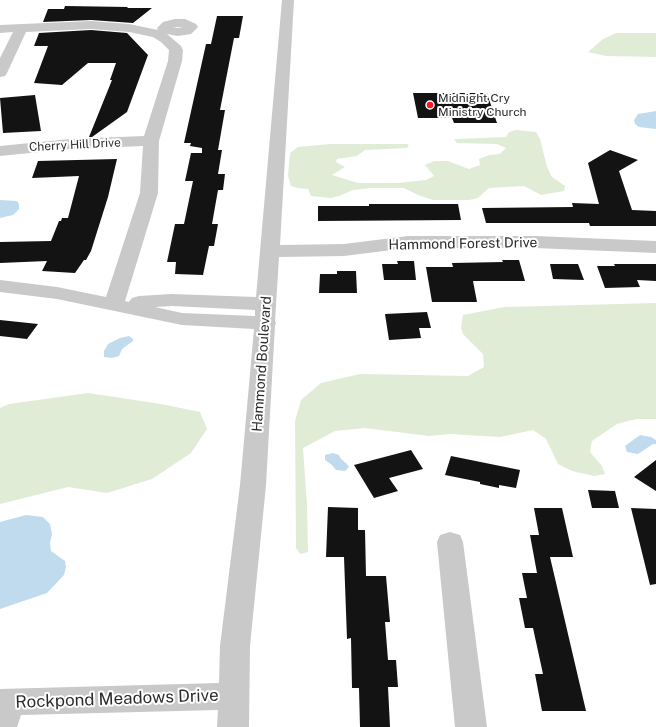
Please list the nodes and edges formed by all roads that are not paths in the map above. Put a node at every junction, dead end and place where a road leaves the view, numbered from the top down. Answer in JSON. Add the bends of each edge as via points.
{"nodes":[{"id":1,"x":288,"y":0,"type":"edge"},
{"id":2,"x":22,"y":28,"type":"junction"},
{"id":3,"x":0,"y":29,"type":"edge"},
{"id":4,"x":0,"y":73,"type":"edge"},
{"id":5,"x":151,"y":142,"type":"junction"},
{"id":6,"x":0,"y":151,"type":"edge"},
{"id":7,"x":656,"y":247,"type":"edge"},
{"id":8,"x":271,"y":251,"type":"junction"},
{"id":9,"x":0,"y":286,"type":"edge"},
{"id":10,"x":114,"y":304,"type":"junction"},
{"id":11,"x":266,"y":313,"type":"junction"},
{"id":12,"x":450,"y":542,"type":"dead end"},
{"id":13,"x":234,"y":696,"type":"junction"},
{"id":14,"x":4,"y":710,"type":"edge"},
{"id":15,"x":233,"y":727,"type":"edge"},
{"id":16,"x":472,"y":727,"type":"edge"}],
"edges":[{"from":1,"to":8,"type":"street","name":"Hammond Boulevard"},
{"from":2,"to":3,"type":"street"},
{"from":2,"to":4,"type":"street"},
{"from":2,"to":5,"type":"street","via":[[102,25],[162,32],[176,50],[175,62]]},
{"from":5,"to":6,"type":"street","name":"Cherry Hill Drive","via":[[70,144]]},
{"from":5,"to":10,"type":"street","via":[[149,193]]},
{"from":7,"to":8,"type":"street","name":"Hammond Forest Drive","via":[[535,242],[408,242],[344,250]]},
{"from":8,"to":11,"type":"street","name":"Hammond Boulevard"},
{"from":9,"to":10,"type":"street"},
{"from":10,"to":11,"type":"street","via":[[182,319]]},
{"from":11,"to":13,"type":"street","name":"Hammond Boulevard","via":[[253,485],[235,646]]},
{"from":12,"to":16,"type":"street"},
{"from":13,"to":14,"type":"street","name":"Rockpond Meadows Drive"},
{"from":13,"to":15,"type":"street","name":"Hammond Boulevard"}]}
